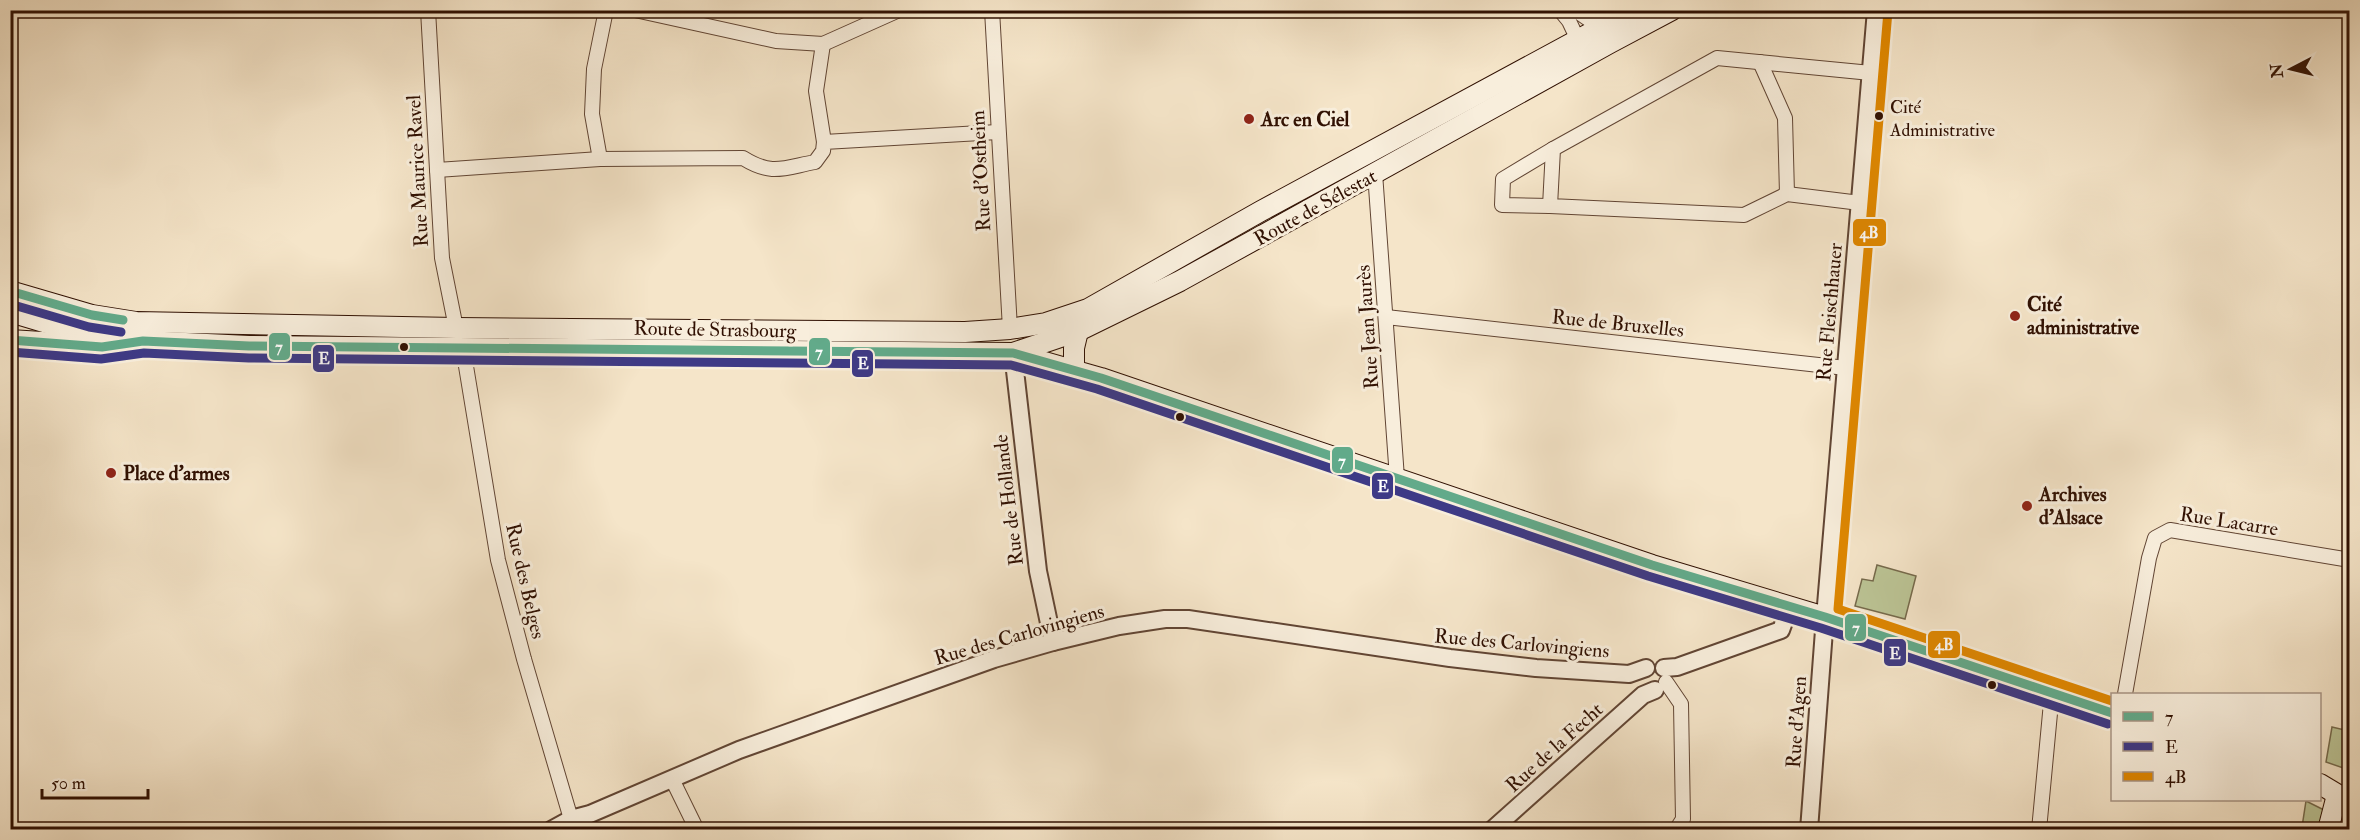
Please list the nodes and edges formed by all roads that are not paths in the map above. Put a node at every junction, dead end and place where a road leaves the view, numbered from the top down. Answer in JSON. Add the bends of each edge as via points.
{"nodes":[{"id":1,"x":428,"y":10,"type":"edge"},
{"id":2,"x":606,"y":10,"type":"edge"},
{"id":3,"x":635,"y":10,"type":"edge"},
{"id":4,"x":899,"y":10,"type":"edge"},
{"id":5,"x":992,"y":10,"type":"edge"},
{"id":6,"x":1560,"y":10,"type":"edge"},
{"id":7,"x":1568,"y":10,"type":"edge"},
{"id":8,"x":1633,"y":10,"type":"edge"},
{"id":9,"x":1672,"y":10,"type":"edge"},
{"id":10,"x":1876,"y":10,"type":"edge"},
{"id":11,"x":1605,"y":35,"type":"junction"},
{"id":12,"x":1578,"y":40,"type":"junction"},
{"id":13,"x":823,"y":44,"type":"junction"},
{"id":14,"x":1760,"y":62,"type":"junction"},
{"id":15,"x":1871,"y":73,"type":"junction"},
{"id":16,"x":998,"y":132,"type":"junction"},
{"id":17,"x":824,"y":142,"type":"junction"},
{"id":18,"x":1553,"y":149,"type":"junction"},
{"id":19,"x":600,"y":159,"type":"junction"},
{"id":20,"x":437,"y":170,"type":"junction"},
{"id":21,"x":1376,"y":173,"type":"junction"},
{"id":22,"x":1787,"y":194,"type":"junction"},
{"id":23,"x":1860,"y":203,"type":"junction"},
{"id":24,"x":1550,"y":206,"type":"junction"},
{"id":25,"x":10,"y":279,"type":"edge"},
{"id":26,"x":10,"y":291,"type":"edge"},
{"id":27,"x":40,"y":299,"type":"junction"},
{"id":28,"x":10,"y":312,"type":"edge"},
{"id":29,"x":1386,"y":317,"type":"junction"},
{"id":30,"x":456,"y":328,"type":"junction"},
{"id":31,"x":1010,"y":329,"type":"junction"},
{"id":32,"x":1078,"y":332,"type":"junction"},
{"id":33,"x":10,"y":340,"type":"edge"},
{"id":34,"x":143,"y":341,"type":"junction"},
{"id":35,"x":463,"y":348,"type":"junction"},
{"id":36,"x":1013,"y":353,"type":"junction"},
{"id":37,"x":1846,"y":368,"type":"junction"},
{"id":38,"x":1074,"y":369,"type":"junction"},
{"id":39,"x":1397,"y":478,"type":"junction"},
{"id":40,"x":2349,"y":560,"type":"edge"},
{"id":41,"x":1790,"y":608,"type":"junction"},
{"id":42,"x":1825,"y":617,"type":"junction"},
{"id":43,"x":1053,"y":642,"type":"junction"},
{"id":44,"x":1654,"y":679,"type":"junction"},
{"id":45,"x":2052,"y":692,"type":"junction"},
{"id":46,"x":2125,"y":693,"type":"edge"},
{"id":47,"x":2111,"y":713,"type":"edge"},
{"id":48,"x":672,"y":779,"type":"junction"},
{"id":49,"x":2321,"y":783,"type":"edge"},
{"id":50,"x":2345,"y":795,"type":"edge"},
{"id":51,"x":571,"y":819,"type":"junction"},
{"id":52,"x":551,"y":830,"type":"edge"},
{"id":53,"x":697,"y":830,"type":"edge"},
{"id":54,"x":1492,"y":830,"type":"edge"},
{"id":55,"x":1676,"y":830,"type":"edge"},
{"id":56,"x":1809,"y":830,"type":"edge"},
{"id":57,"x":2039,"y":830,"type":"edge"},
{"id":58,"x":2328,"y":830,"type":"edge"}],
"edges":[{"from":1,"to":20,"type":"street","name":"Rue Maurice Ravel"},
{"from":2,"to":19,"type":"street","via":[[594,69],[592,103]]},
{"from":3,"to":13,"type":"street","via":[[776,41]]},
{"from":4,"to":13,"type":"street"},
{"from":5,"to":16,"type":"street","name":"Rue d'Ostheim"},
{"from":6,"to":12,"type":"street"},
{"from":7,"to":11,"type":"street","via":[[1578,12]]},
{"from":8,"to":11,"type":"main road","name":"Route de Sélestat"},
{"from":9,"to":11,"type":"main road","name":"Route de Sélestat"},
{"from":10,"to":15,"type":"street","name":"Rue Fleischhauer"},
{"from":11,"to":12,"type":"main road","name":"Route de Sélestat"},
{"from":11,"to":21,"type":"main road","name":"Route de Sélestat"},
{"from":12,"to":31,"type":"main road","name":"Route de Sélestat","via":[[1088,309],[1046,323]]},
{"from":13,"to":17,"type":"street","via":[[816,91]]},
{"from":14,"to":15,"type":"street"},
{"from":14,"to":18,"type":"street","via":[[1717,58]]},
{"from":14,"to":22,"type":"street","via":[[1785,118]]},
{"from":15,"to":23,"type":"street","name":"Rue Fleischhauer"},
{"from":16,"to":17,"type":"street"},
{"from":16,"to":31,"type":"street","name":"Rue d'Ostheim"},
{"from":17,"to":19,"type":"street","via":[[815,162],[771,171],[743,158]]},
{"from":18,"to":24,"type":"street"},
{"from":18,"to":24,"type":"street","via":[[1503,179],[1502,205]]},
{"from":19,"to":20,"type":"street"},
{"from":20,"to":30,"type":"street","name":"Rue Maurice Ravel","via":[[442,258]]},
{"from":21,"to":29,"type":"street","name":"Rue Jean Jaurès"},
{"from":21,"to":32,"type":"main road","name":"Route de Sélestat","via":[[1180,281]]},
{"from":22,"to":23,"type":"street"},
{"from":22,"to":24,"type":"street","via":[[1744,215]]},
{"from":23,"to":37,"type":"street","name":"Rue Fleischhauer"},
{"from":25,"to":27,"type":"main road","name":"Route de Strasbourg"},
{"from":26,"to":27,"type":"main road","name":"Route de Strasbourg"},
{"from":27,"to":30,"type":"main road","name":"Route de Strasbourg","via":[[92,315],[136,322]]},
{"from":28,"to":34,"type":"main road","name":"Route de Strasbourg","via":[[67,329]]},
{"from":29,"to":37,"type":"street","name":"Rue de Bruxelles"},
{"from":29,"to":39,"type":"street","name":"Rue Jean Jaurès"},
{"from":30,"to":31,"type":"main road","name":"Route de Strasbourg","via":[[965,332]]},
{"from":30,"to":35,"type":"main road"},
{"from":31,"to":36,"type":"main road"},
{"from":32,"to":36,"type":"main road","name":"Route de Sélestat"},
{"from":32,"to":38,"type":"main road"},
{"from":33,"to":34,"type":"main road","name":"Route de Strasbourg","via":[[102,347]]},
{"from":34,"to":35,"type":"main road","name":"Route de Strasbourg"},
{"from":35,"to":36,"type":"main road","name":"Route de Strasbourg"},
{"from":35,"to":51,"type":"street","name":"Rue des Belges","via":[[498,560]]},
{"from":36,"to":38,"type":"main road"},
{"from":36,"to":43,"type":"street","name":"Rue de Hollande","via":[[1038,571]]},
{"from":37,"to":42,"type":"street","name":"Rue Fleischhauer"},
{"from":38,"to":39,"type":"main road"},
{"from":39,"to":41,"type":"main road"},
{"from":40,"to":46,"type":"street","name":"Rue Lacarre","via":[[2170,530],[2155,538]]},
{"from":41,"to":42,"type":"main road"},
{"from":41,"to":44,"type":"street","name":"Rue de la Fecht","via":[[1781,630]]},
{"from":42,"to":45,"type":"main road"},
{"from":42,"to":56,"type":"street","name":"Rue d'Agen"},
{"from":43,"to":44,"type":"street","name":"Rue des Carlovingiens","via":[[1154,621],[1188,619],[1450,658]]},
{"from":43,"to":48,"type":"street","name":"Rue des Carlovingiens","via":[[807,725]]},
{"from":44,"to":54,"type":"street","name":"Rue de la Fecht"},
{"from":44,"to":55,"type":"street","via":[[1682,704],[1683,819]]},
{"from":45,"to":47,"type":"main road"},
{"from":45,"to":57,"type":"street"},
{"from":48,"to":51,"type":"street","name":"Rue des Carlovingiens"},
{"from":48,"to":53,"type":"street"},
{"from":49,"to":50,"type":"main road"},
{"from":50,"to":58,"type":"main road"},
{"from":51,"to":52,"type":"street","name":"Rue des Carlovingiens"}]}
